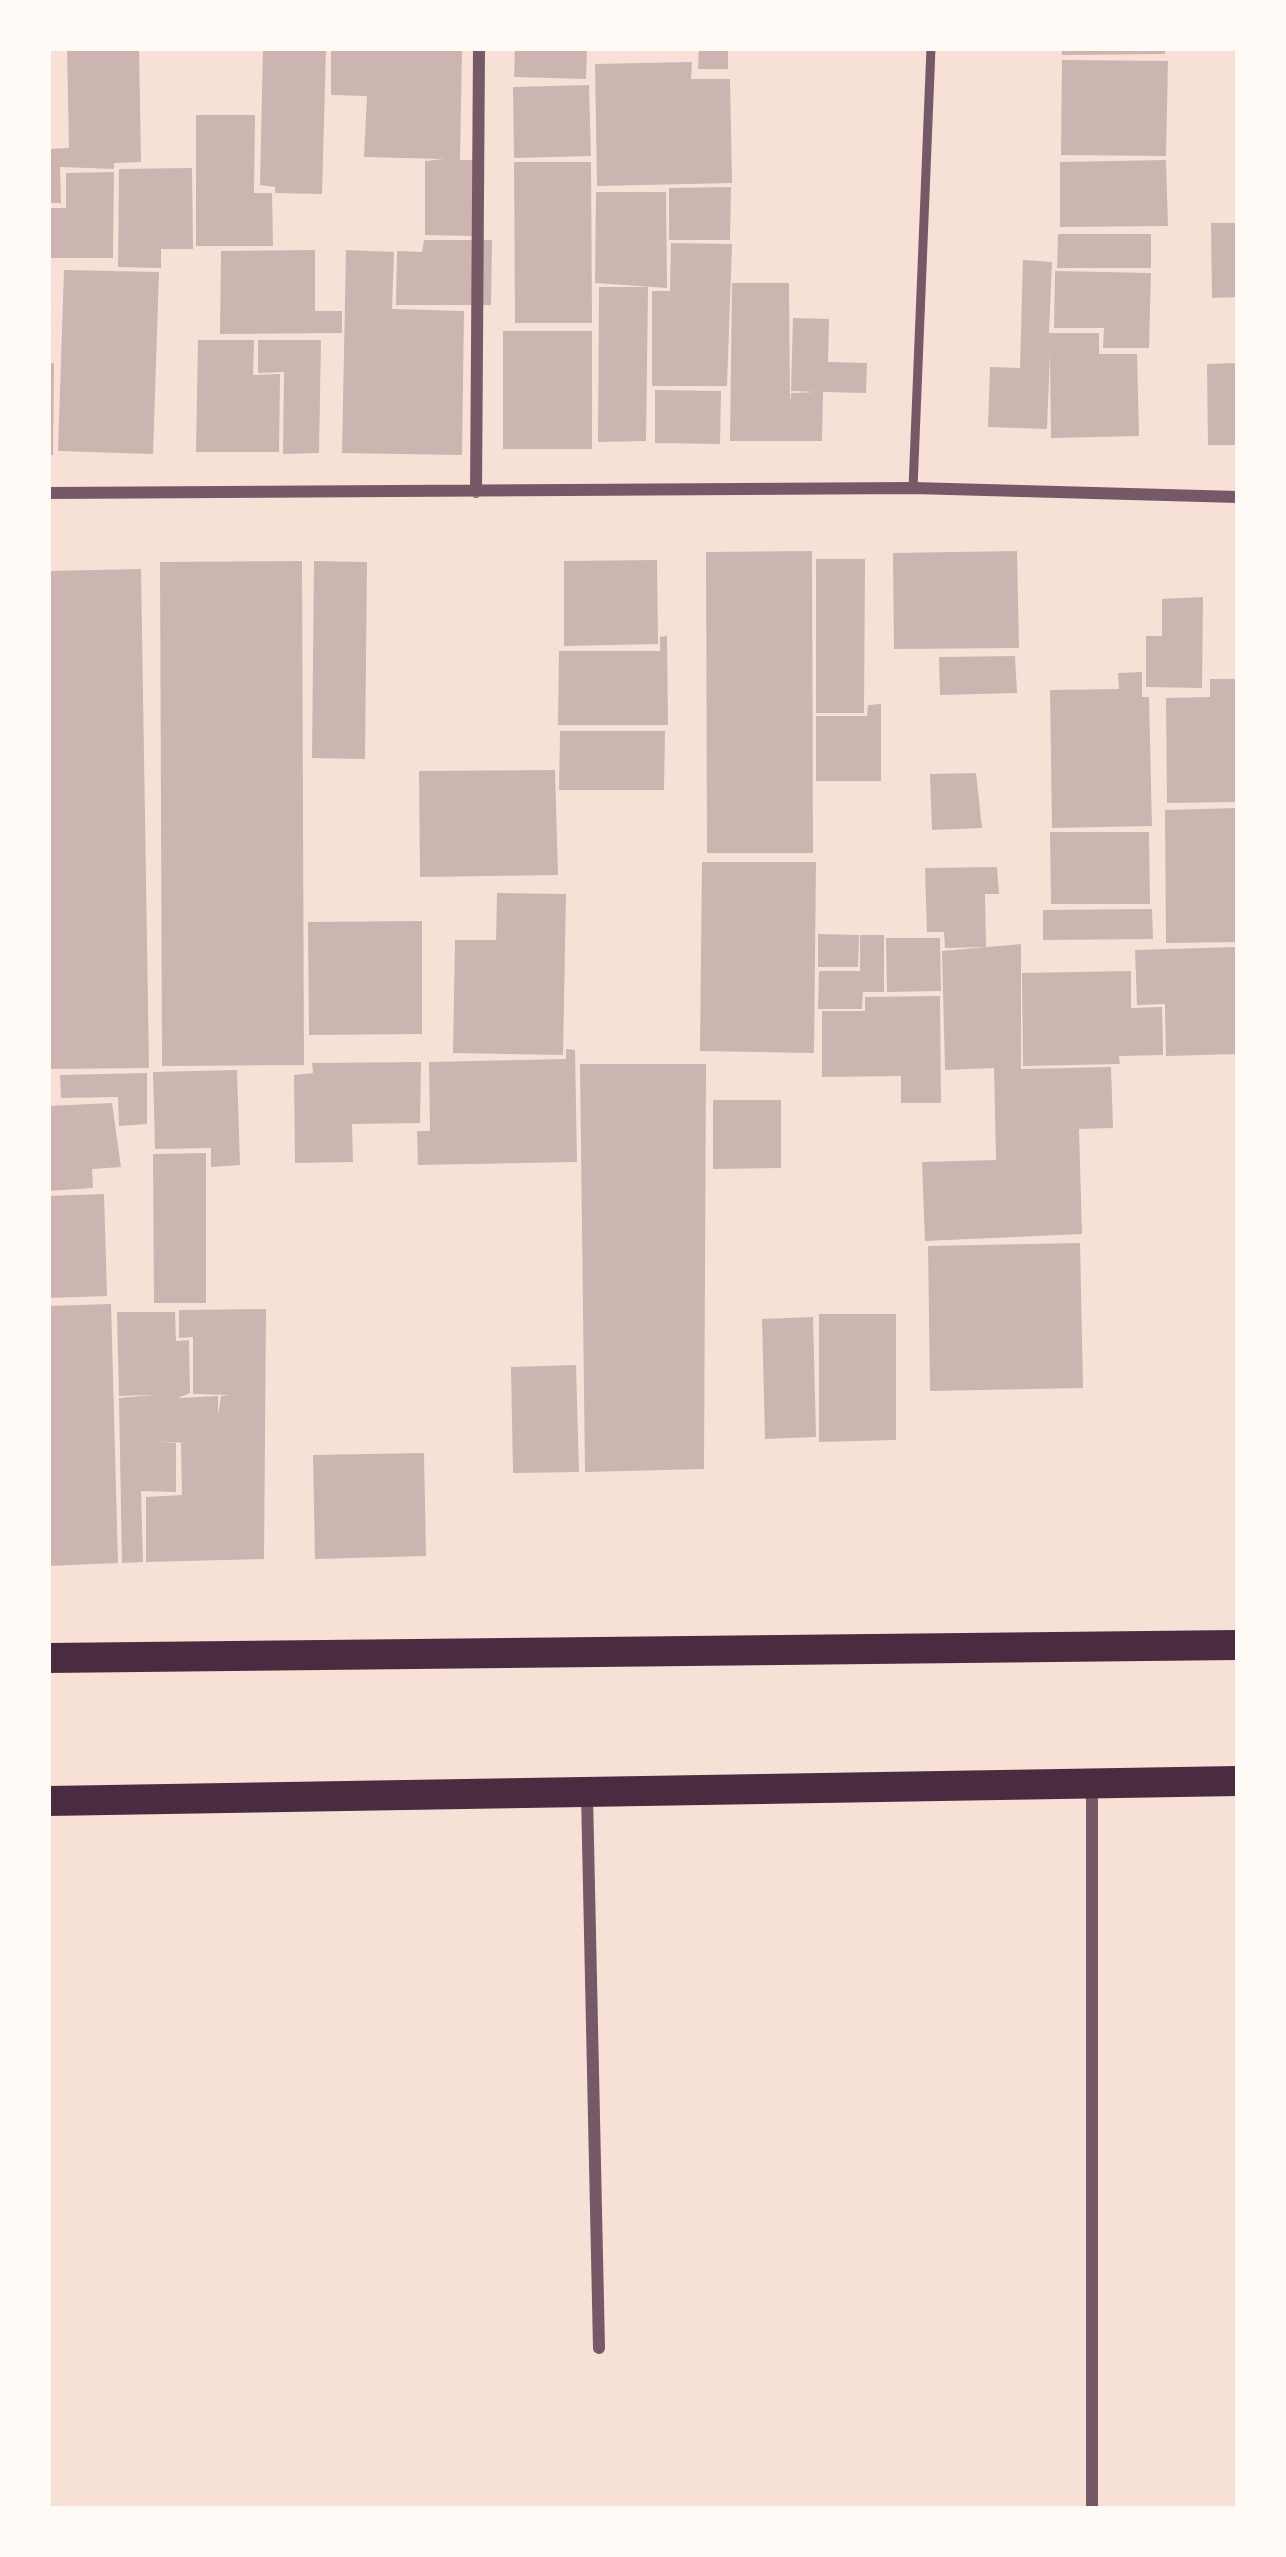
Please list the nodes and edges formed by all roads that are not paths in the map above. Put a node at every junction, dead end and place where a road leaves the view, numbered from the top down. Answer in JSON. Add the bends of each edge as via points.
{"nodes":[{"id":1,"x":479,"y":48,"type":"edge"},
{"id":2,"x":931,"y":48,"type":"edge"},
{"id":3,"x":913,"y":488,"type":"junction"},
{"id":4,"x":476,"y":492,"type":"junction"},
{"id":5,"x":48,"y":493,"type":"edge"},
{"id":6,"x":1238,"y":497,"type":"edge"},
{"id":7,"x":1238,"y":1645,"type":"edge"},
{"id":8,"x":48,"y":1658,"type":"edge"},
{"id":9,"x":1238,"y":1781,"type":"edge"},
{"id":10,"x":1092,"y":1783,"type":"junction"},
{"id":11,"x":586,"y":1795,"type":"junction"},
{"id":12,"x":48,"y":1801,"type":"edge"},
{"id":13,"x":599,"y":2348,"type":"dead end"},
{"id":14,"x":1092,"y":2509,"type":"edge"}],
"edges":[{"from":1,"to":4,"type":"street"},
{"from":2,"to":3,"type":"lane"},
{"from":3,"to":4,"type":"street"},
{"from":3,"to":6,"type":"street"},
{"from":4,"to":5,"type":"street"},
{"from":7,"to":8,"type":"main road"},
{"from":9,"to":10,"type":"main road"},
{"from":10,"to":11,"type":"main road"},
{"from":10,"to":14,"type":"street"},
{"from":11,"to":12,"type":"main road"},
{"from":11,"to":13,"type":"street"}]}
